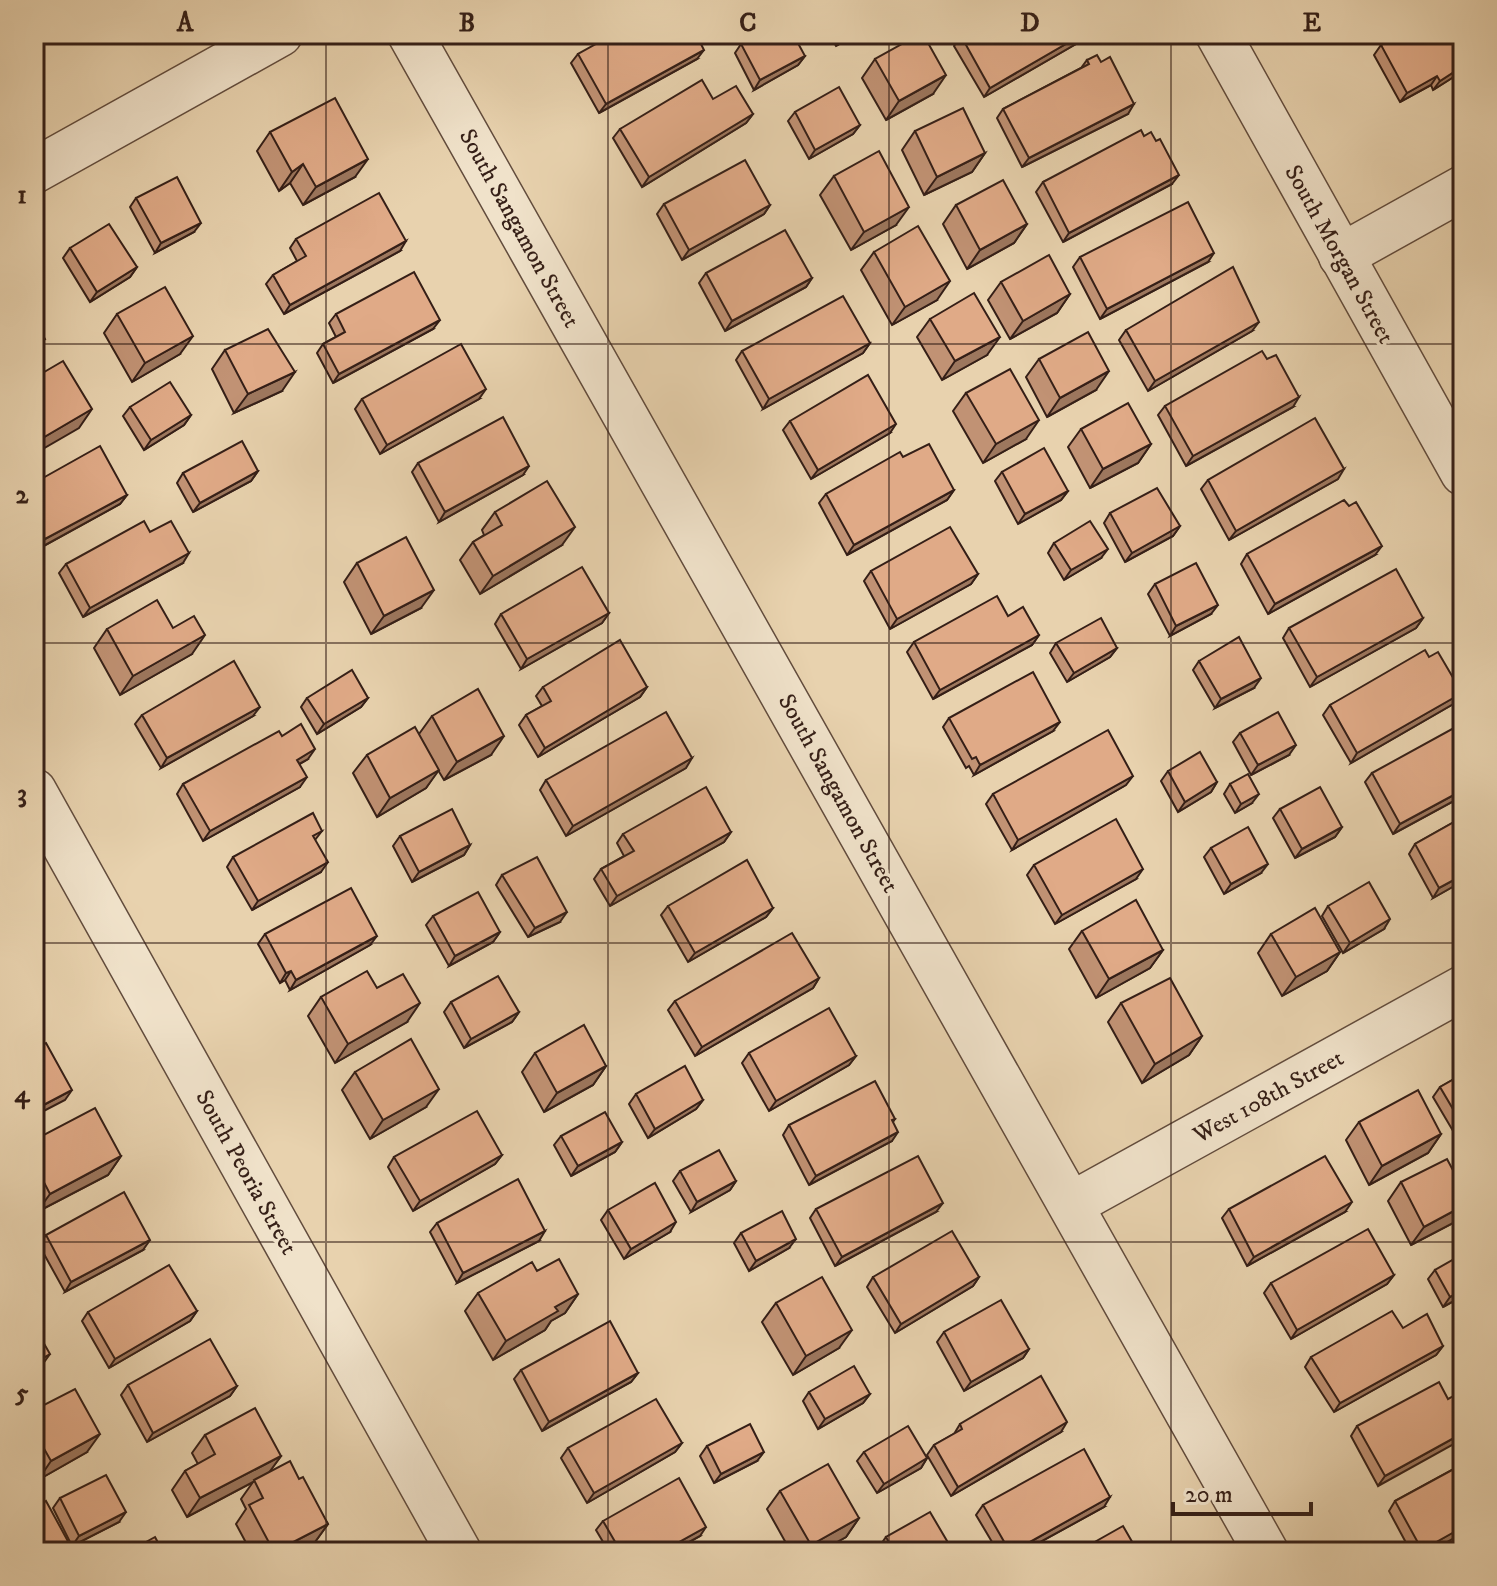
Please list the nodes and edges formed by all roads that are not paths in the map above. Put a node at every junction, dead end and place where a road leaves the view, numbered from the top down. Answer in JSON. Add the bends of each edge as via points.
{"nodes":[{"id":1,"x":280,"y":34,"type":"edge"},
{"id":2,"x":410,"y":34,"type":"edge"},
{"id":3,"x":1218,"y":34,"type":"edge"},
{"id":4,"x":34,"y":171,"type":"edge"},
{"id":5,"x":1463,"y":188,"type":"edge"},
{"id":6,"x":1341,"y":256,"type":"junction"},
{"id":7,"x":1463,"y":473,"type":"edge"},
{"id":8,"x":34,"y":791,"type":"edge"},
{"id":9,"x":1463,"y":988,"type":"edge"},
{"id":10,"x":1072,"y":1204,"type":"junction"},
{"id":11,"x":459,"y":1552,"type":"edge"},
{"id":12,"x":1266,"y":1552,"type":"edge"}],
"edges":[{"from":1,"to":4,"type":"street"},
{"from":2,"to":10,"type":"street","name":"South Sangamon Street"},
{"from":3,"to":6,"type":"street","name":"South Morgan Street"},
{"from":5,"to":6,"type":"street"},
{"from":6,"to":7,"type":"street","name":"South Morgan Street"},
{"from":8,"to":11,"type":"street","name":"South Peoria Street"},
{"from":9,"to":10,"type":"street","name":"West 108th Street"},
{"from":10,"to":12,"type":"street","name":"South Sangamon Street"}]}
